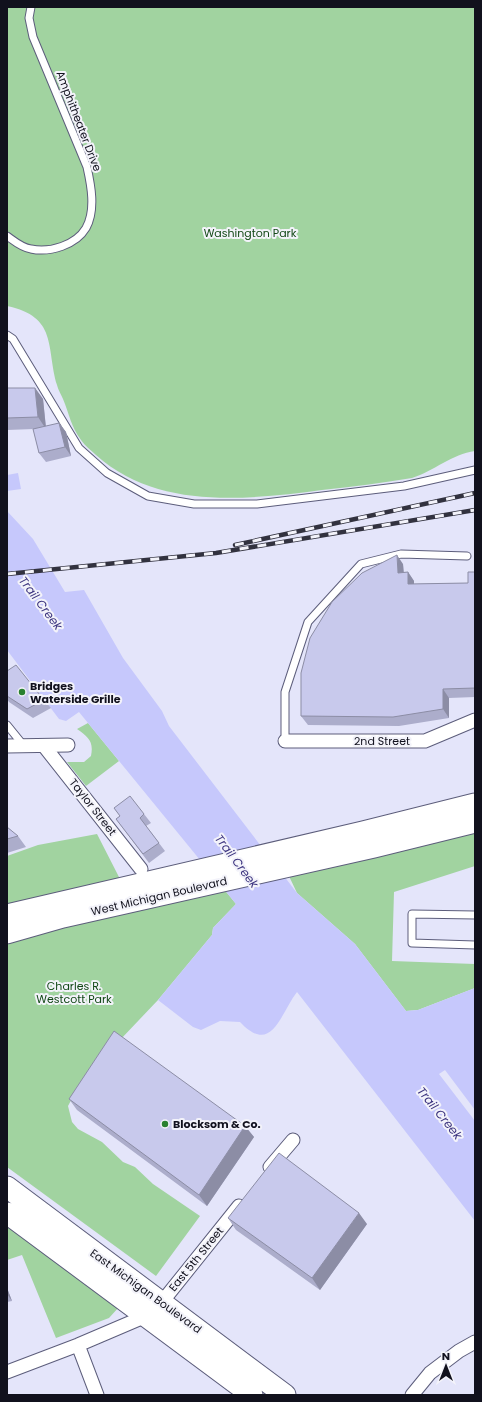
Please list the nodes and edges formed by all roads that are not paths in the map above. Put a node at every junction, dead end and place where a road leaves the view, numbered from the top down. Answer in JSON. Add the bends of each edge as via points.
{"nodes":[{"id":1,"x":31,"y":7,"type":"edge"},
{"id":2,"x":7,"y":236,"type":"edge"},
{"id":3,"x":7,"y":335,"type":"edge"},
{"id":4,"x":475,"y":470,"type":"edge"},
{"id":5,"x":467,"y":556,"type":"dead end"},
{"id":6,"x":475,"y":720,"type":"edge"},
{"id":7,"x":7,"y":725,"type":"edge"},
{"id":8,"x":285,"y":741,"type":"joint"},
{"id":9,"x":68,"y":745,"type":"dead end"},
{"id":10,"x":7,"y":746,"type":"edge"},
{"id":11,"x":24,"y":746,"type":"junction"},
{"id":12,"x":44,"y":746,"type":"junction"},
{"id":13,"x":475,"y":804,"type":"edge"},
{"id":14,"x":475,"y":822,"type":"edge"},
{"id":15,"x":368,"y":840,"type":"junction"},
{"id":16,"x":141,"y":869,"type":"dead end"},
{"id":17,"x":58,"y":911,"type":"junction"},
{"id":18,"x":7,"y":915,"type":"edge"},
{"id":19,"x":475,"y":915,"type":"edge"},
{"id":20,"x":7,"y":933,"type":"edge"},
{"id":21,"x":475,"y":945,"type":"edge"},
{"id":22,"x":293,"y":1140,"type":"dead end"},
{"id":23,"x":263,"y":1176,"type":"edge"},
{"id":24,"x":7,"y":1187,"type":"edge"},
{"id":25,"x":248,"y":1195,"type":"edge"},
{"id":26,"x":7,"y":1213,"type":"edge"},
{"id":27,"x":162,"y":1302,"type":"junction"},
{"id":28,"x":146,"y":1316,"type":"junction"},
{"id":29,"x":475,"y":1342,"type":"edge"},
{"id":30,"x":78,"y":1345,"type":"junction"},
{"id":31,"x":7,"y":1372,"type":"edge"},
{"id":32,"x":97,"y":1395,"type":"edge"},
{"id":33,"x":252,"y":1395,"type":"edge"},
{"id":34,"x":285,"y":1395,"type":"edge"},
{"id":35,"x":412,"y":1395,"type":"edge"}],
"edges":[{"from":1,"to":2,"type":"lane","name":"Amphitheater Drive","via":[[30,26],[87,167],[92,204],[86,228],[69,244],[47,249],[32,249],[23,247]]},
{"from":3,"to":4,"type":"lane","via":[[13,339],[79,448],[107,473],[148,496],[194,504],[257,504],[404,486]]},
{"from":5,"to":8,"type":"lane","via":[[401,554],[361,564],[308,622],[285,692]]},
{"from":6,"to":8,"type":"street","name":"2nd Street","via":[[425,741]]},
{"from":7,"to":11,"type":"lane"},
{"from":9,"to":12,"type":"street"},
{"from":10,"to":11,"type":"street"},
{"from":11,"to":12,"type":"street"},
{"from":12,"to":16,"type":"street","name":"Taylor Street"},
{"from":13,"to":15,"type":"main road","name":"West Michigan Boulevard"},
{"from":14,"to":15,"type":"main road","name":"West Michigan Boulevard"},
{"from":15,"to":17,"type":"main road","name":"West Michigan Boulevard"},
{"from":17,"to":18,"type":"main road","name":"West Michigan Boulevard"},
{"from":17,"to":20,"type":"main road","name":"West Michigan Boulevard"},
{"from":19,"to":21,"type":"lane","via":[[412,914],[412,943]]},
{"from":22,"to":23,"type":"street"},
{"from":24,"to":27,"type":"main road","name":"East Michigan Boulevard"},
{"from":25,"to":27,"type":"street","name":"East 5th Street"},
{"from":26,"to":28,"type":"main road","name":"East Michigan Boulevard"},
{"from":27,"to":28,"type":"street","name":"East 5th Street"},
{"from":27,"to":34,"type":"main road","name":"East Michigan Boulevard"},
{"from":28,"to":30,"type":"street","name":"East 5th Street"},
{"from":28,"to":33,"type":"main road","name":"East Michigan Boulevard"},
{"from":29,"to":35,"type":"street","via":[[430,1372]]},
{"from":30,"to":31,"type":"street","name":"East 5th Street"},
{"from":30,"to":32,"type":"street"}]}
